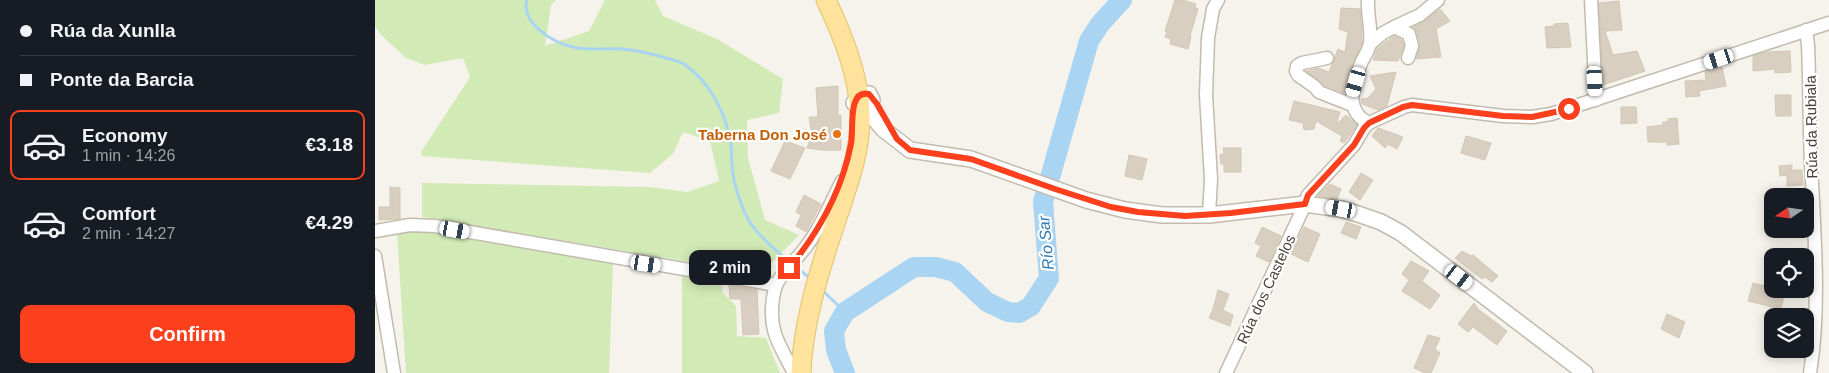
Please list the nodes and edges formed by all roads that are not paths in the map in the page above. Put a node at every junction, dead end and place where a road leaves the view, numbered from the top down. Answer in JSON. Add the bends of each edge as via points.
{"nodes":[{"id":1,"x":1218,"y":0,"type":"edge"},
{"id":2,"x":1368,"y":0,"type":"edge"},
{"id":3,"x":1438,"y":0,"type":"edge"},
{"id":4,"x":1591,"y":0,"type":"edge"},
{"id":5,"x":820,"y":2,"type":"edge"},
{"id":6,"x":1829,"y":22,"type":"edge"},
{"id":7,"x":1394,"y":26,"type":"junction"},
{"id":8,"x":1806,"y":30,"type":"junction"},
{"id":9,"x":1370,"y":44,"type":"junction"},
{"id":10,"x":1327,"y":58,"type":"dead end"},
{"id":11,"x":1408,"y":58,"type":"dead end"},
{"id":12,"x":1596,"y":100,"type":"junction"},
{"id":13,"x":865,"y":101,"type":"junction"},
{"id":14,"x":1352,"y":105,"type":"junction"},
{"id":15,"x":1369,"y":123,"type":"junction"},
{"id":16,"x":883,"y":129,"type":"junction"},
{"id":17,"x":897,"y":139,"type":"junction"},
{"id":18,"x":851,"y":161,"type":"junction"},
{"id":19,"x":1305,"y":204,"type":"junction"},
{"id":20,"x":1209,"y":215,"type":"junction"},
{"id":21,"x":375,"y":231,"type":"edge"},
{"id":22,"x":829,"y":244,"type":"junction"},
{"id":23,"x":375,"y":256,"type":"edge"},
{"id":24,"x":776,"y":285,"type":"junction"},
{"id":25,"x":394,"y":373,"type":"edge"},
{"id":26,"x":794,"y":373,"type":"edge"},
{"id":27,"x":801,"y":373,"type":"edge"},
{"id":28,"x":1227,"y":373,"type":"edge"},
{"id":29,"x":1585,"y":373,"type":"edge"},
{"id":30,"x":1810,"y":373,"type":"edge"}],
"edges":[{"from":1,"to":20,"type":"street","via":[[1213,9],[1208,38]]},
{"from":2,"to":9,"type":"street"},
{"from":3,"to":7,"type":"street","via":[[1420,15]]},
{"from":4,"to":12,"type":"street"},
{"from":5,"to":13,"type":"main road","via":[[846,48]]},
{"from":5,"to":13,"type":"street","via":[[841,49],[851,86]]},
{"from":5,"to":18,"type":"main road","via":[[846,92]]},
{"from":6,"to":8,"type":"street"},
{"from":7,"to":9,"type":"street"},
{"from":7,"to":11,"type":"street","via":[[1409,34],[1412,46]]},
{"from":8,"to":12,"type":"street"},
{"from":8,"to":30,"type":"street","name":"Rúa da Rubiala","via":[[1817,269],[1816,323]]},
{"from":9,"to":14,"type":"street","via":[[1360,66]]},
{"from":10,"to":14,"type":"street","via":[[1302,63],[1296,71],[1319,92]]},
{"from":12,"to":15,"type":"street","via":[[1532,117],[1412,105]]},
{"from":13,"to":16,"type":"street"},
{"from":13,"to":17,"type":"street"},
{"from":13,"to":18,"type":"main road"},
{"from":14,"to":15,"type":"street","via":[[1362,120]]},
{"from":15,"to":19,"type":"street","name":"Rúa dos Castelos","via":[[1354,145],[1308,195]]},
{"from":16,"to":17,"type":"street"},
{"from":16,"to":18,"type":"street","via":[[869,130]]},
{"from":17,"to":20,"type":"street","via":[[915,152],[963,157],[1098,203],[1138,212]]},
{"from":18,"to":22,"type":"main road"},
{"from":18,"to":22,"type":"main road"},
{"from":18,"to":24,"type":"street","via":[[820,225]]},
{"from":19,"to":20,"type":"street"},
{"from":19,"to":28,"type":"street","name":"Rúa dos Castelos"},
{"from":19,"to":29,"type":"street","via":[[1341,209],[1390,226]]},
{"from":21,"to":24,"type":"street","via":[[410,225],[435,226]]},
{"from":22,"to":27,"type":"main road","via":[[809,314]]},
{"from":23,"to":25,"type":"street"},
{"from":24,"to":26,"type":"street","via":[[773,328]]}]}
